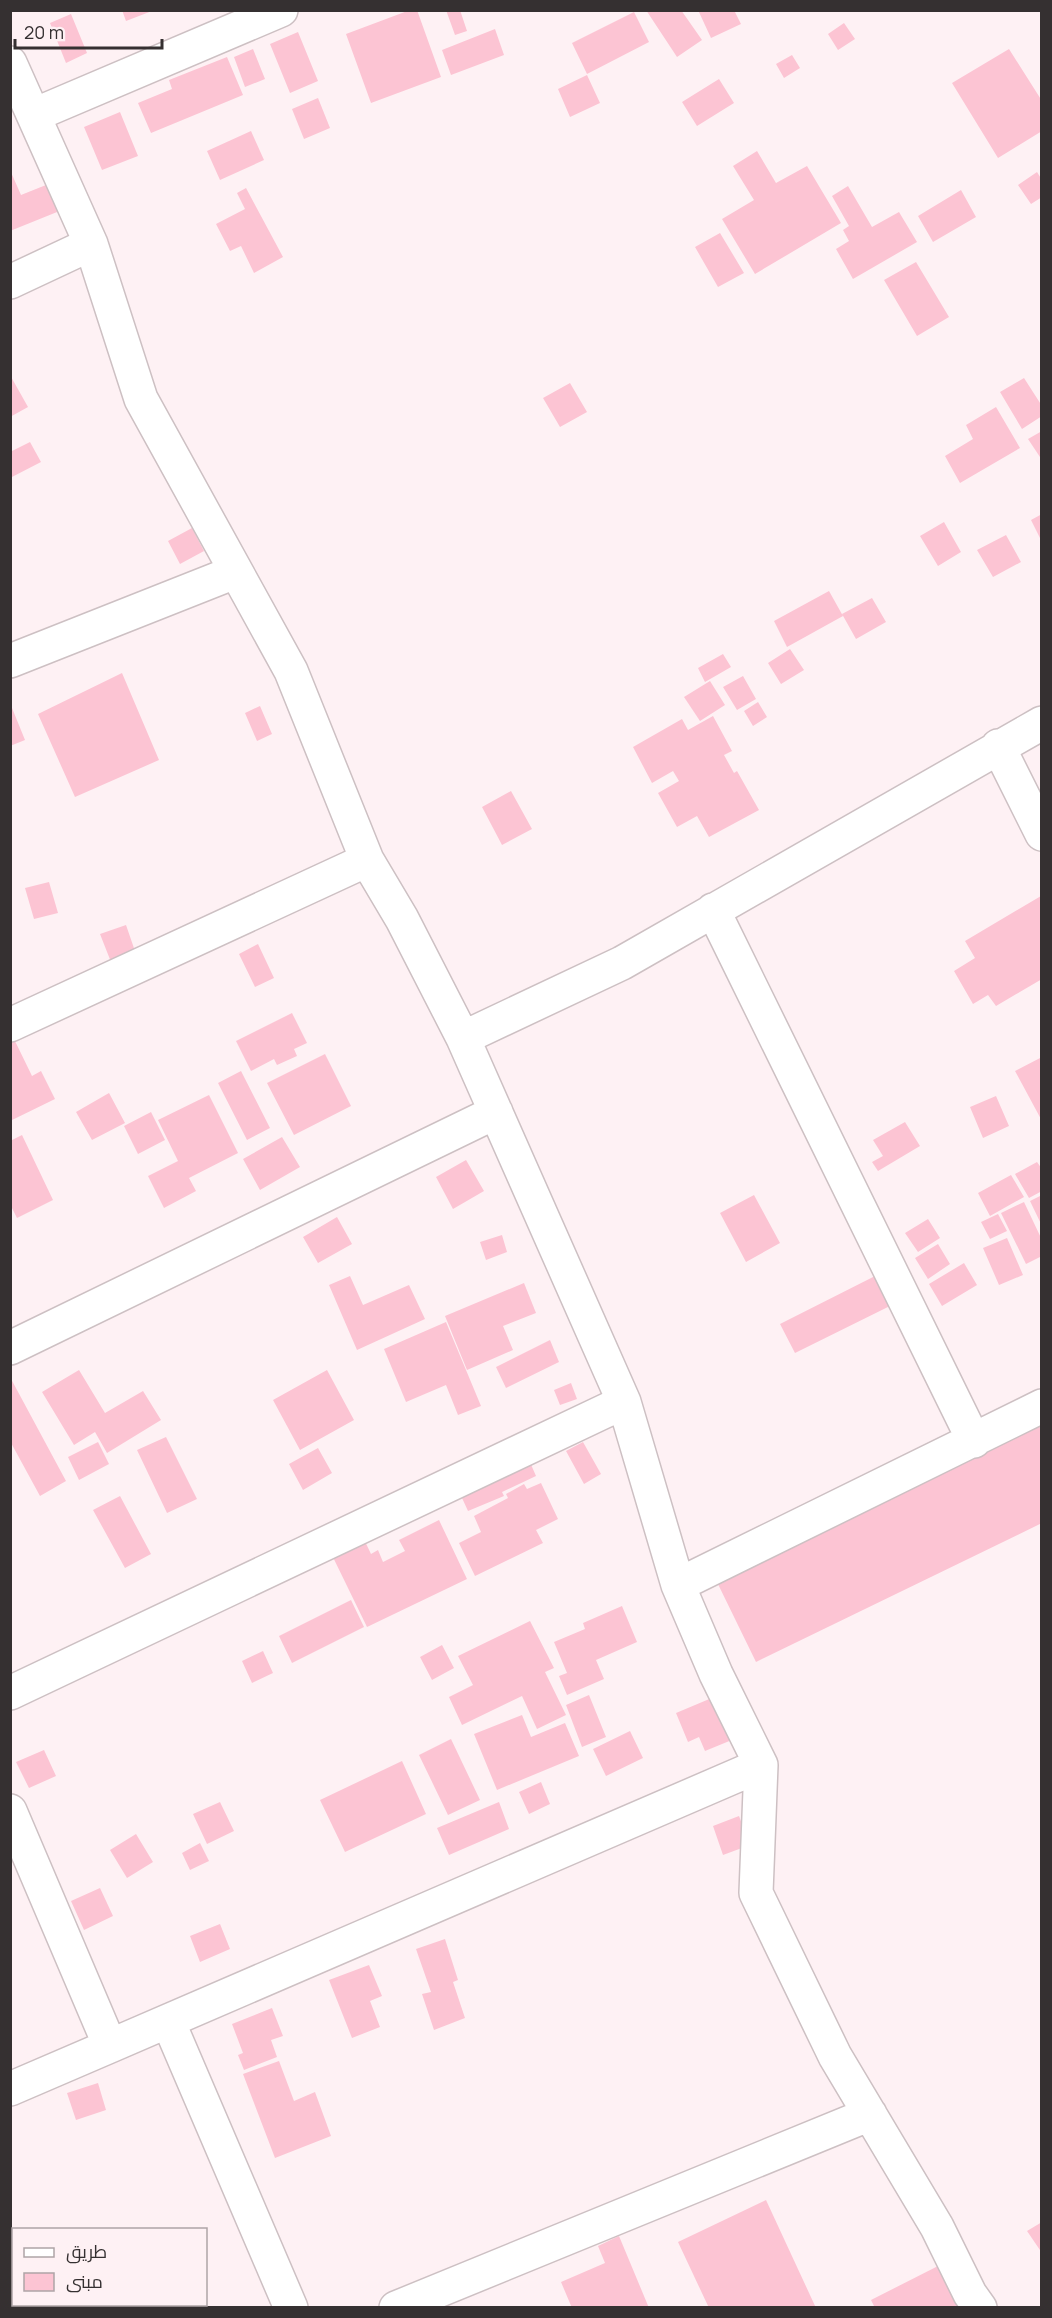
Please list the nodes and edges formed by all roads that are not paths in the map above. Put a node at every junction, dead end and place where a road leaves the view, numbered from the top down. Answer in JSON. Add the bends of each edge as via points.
{"nodes":[{"id":1,"x":281,"y":10,"type":"edge"},
{"id":2,"x":10,"y":63,"type":"edge"},
{"id":3,"x":34,"y":115,"type":"junction"},
{"id":4,"x":91,"y":244,"type":"junction"},
{"id":5,"x":10,"y":282,"type":"edge"},
{"id":6,"x":235,"y":572,"type":"junction"},
{"id":7,"x":10,"y":661,"type":"edge"},
{"id":8,"x":1041,"y":723,"type":"edge"},
{"id":9,"x":998,"y":746,"type":"junction"},
{"id":10,"x":1041,"y":834,"type":"edge"},
{"id":11,"x":367,"y":860,"type":"junction"},
{"id":12,"x":713,"y":910,"type":"junction"},
{"id":13,"x":10,"y":1025,"type":"edge"},
{"id":14,"x":463,"y":1038,"type":"junction"},
{"id":15,"x":496,"y":1112,"type":"junction"},
{"id":16,"x":10,"y":1348,"type":"edge"},
{"id":17,"x":624,"y":1402,"type":"junction"},
{"id":18,"x":1041,"y":1406,"type":"edge"},
{"id":19,"x":974,"y":1440,"type":"junction"},
{"id":20,"x":678,"y":1585,"type":"junction"},
{"id":21,"x":10,"y":1693,"type":"edge"},
{"id":22,"x":761,"y":1765,"type":"junction"},
{"id":23,"x":10,"y":1811,"type":"edge"},
{"id":24,"x":168,"y":2021,"type":"junction"},
{"id":25,"x":110,"y":2046,"type":"junction"},
{"id":26,"x":10,"y":2089,"type":"edge"},
{"id":27,"x":870,"y":2114,"type":"junction"},
{"id":28,"x":291,"y":2307,"type":"edge"},
{"id":29,"x":396,"y":2307,"type":"edge"},
{"id":30,"x":980,"y":2307,"type":"edge"}],
"edges":[{"from":1,"to":3,"type":"street"},
{"from":2,"to":3,"type":"street"},
{"from":3,"to":4,"type":"street"},
{"from":4,"to":5,"type":"street"},
{"from":4,"to":6,"type":"street","via":[[141,399]]},
{"from":6,"to":7,"type":"street"},
{"from":6,"to":11,"type":"street","via":[[291,671]]},
{"from":8,"to":9,"type":"street"},
{"from":9,"to":10,"type":"street"},
{"from":9,"to":12,"type":"street"},
{"from":11,"to":13,"type":"street"},
{"from":11,"to":14,"type":"street","via":[[402,918]]},
{"from":12,"to":14,"type":"street","via":[[622,963]]},
{"from":12,"to":19,"type":"street"},
{"from":14,"to":15,"type":"street"},
{"from":15,"to":16,"type":"street"},
{"from":15,"to":17,"type":"street"},
{"from":17,"to":20,"type":"street"},
{"from":17,"to":21,"type":"street"},
{"from":18,"to":19,"type":"street"},
{"from":19,"to":20,"type":"street"},
{"from":20,"to":22,"type":"street"},
{"from":22,"to":24,"type":"street"},
{"from":22,"to":27,"type":"street","via":[[756,1893],[835,2056]]},
{"from":23,"to":25,"type":"street"},
{"from":24,"to":25,"type":"street"},
{"from":24,"to":28,"type":"street"},
{"from":25,"to":26,"type":"street"},
{"from":27,"to":29,"type":"street"},
{"from":27,"to":30,"type":"street"}]}
